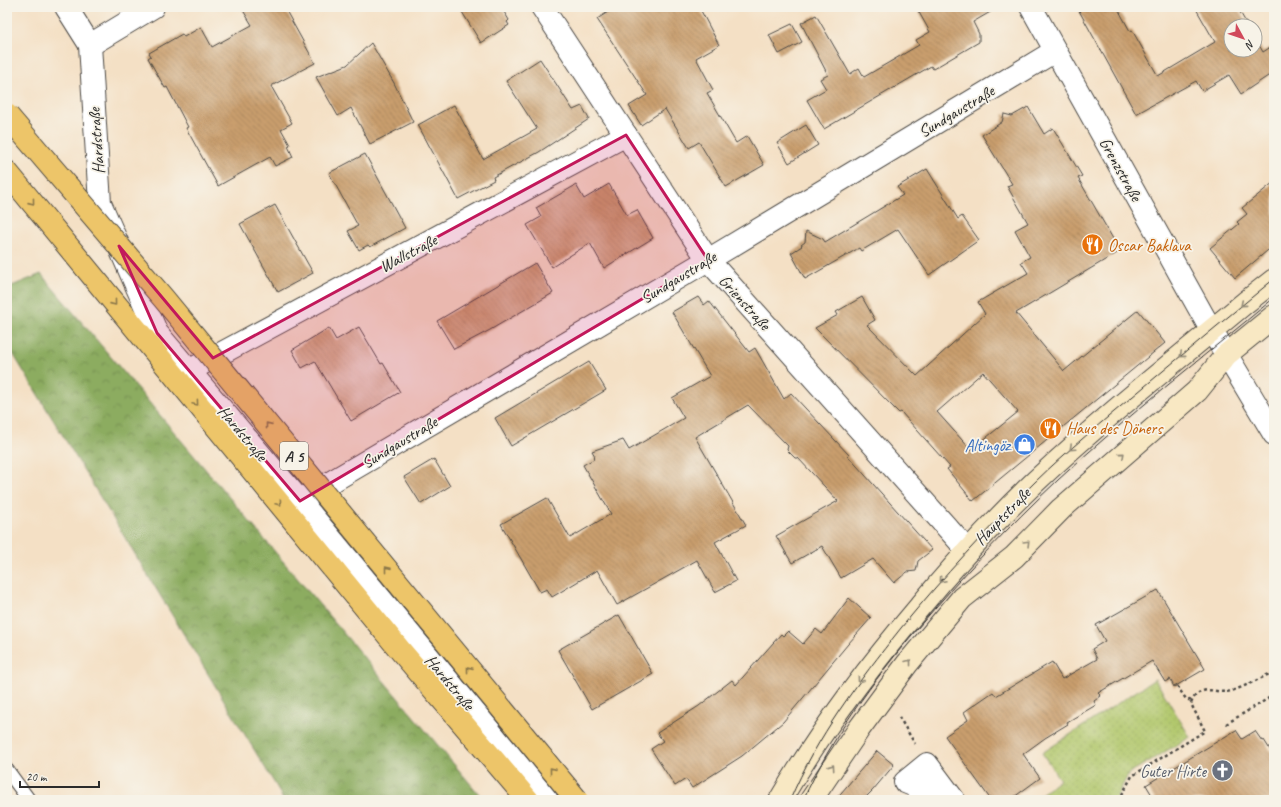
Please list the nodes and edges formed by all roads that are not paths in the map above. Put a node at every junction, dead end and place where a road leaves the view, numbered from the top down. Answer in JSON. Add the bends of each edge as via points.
{"nodes":[{"id":1,"x":66,"y":7,"type":"edge"},
{"id":2,"x":153,"y":7,"type":"edge"},
{"id":3,"x":542,"y":7,"type":"edge"},
{"id":4,"x":1031,"y":7,"type":"edge"},
{"id":5,"x":90,"y":45,"type":"junction"},
{"id":6,"x":1055,"y":51,"type":"junction"},
{"id":7,"x":7,"y":115,"type":"edge"},
{"id":8,"x":626,"y":135,"type":"junction"},
{"id":9,"x":7,"y":172,"type":"edge"},
{"id":10,"x":708,"y":260,"type":"junction"},
{"id":11,"x":1274,"y":280,"type":"edge"},
{"id":12,"x":1274,"y":316,"type":"edge"},
{"id":13,"x":1212,"y":330,"type":"junction"},
{"id":14,"x":1226,"y":355,"type":"junction"},
{"id":15,"x":190,"y":370,"type":"junction"},
{"id":16,"x":1274,"y":434,"type":"edge"},
{"id":17,"x":300,"y":501,"type":"junction"},
{"id":18,"x":968,"y":551,"type":"junction"},
{"id":19,"x":7,"y":770,"type":"edge"},
{"id":20,"x":29,"y":800,"type":"edge"},
{"id":21,"x":528,"y":800,"type":"edge"},
{"id":22,"x":547,"y":800,"type":"edge"},
{"id":23,"x":577,"y":800,"type":"edge"},
{"id":24,"x":780,"y":800,"type":"edge"},
{"id":25,"x":811,"y":800,"type":"edge"},
{"id":26,"x":949,"y":800,"type":"edge"},
{"id":27,"x":954,"y":800,"type":"edge"}],
"edges":[{"from":1,"to":5,"type":"street","name":"Hardstraße"},
{"from":2,"to":5,"type":"street"},
{"from":3,"to":8,"type":"street","name":"Grienstraße"},
{"from":4,"to":6,"type":"street","name":"Grenzstraße"},
{"from":5,"to":15,"type":"street","name":"Hardstraße","via":[[100,203],[158,333]]},
{"from":6,"to":10,"type":"street","name":"Sundgaustraße"},
{"from":6,"to":13,"type":"street","name":"Grenzstraße"},
{"from":23,"to":7,"type":"highway","number":"A 5","one_way":true,"bridge":true,"via":[[164,299]]},
{"from":8,"to":10,"type":"street","name":"Grienstraße"},
{"from":8,"to":15,"type":"street","name":"Wallstraße"},
{"from":9,"to":21,"type":"highway","number":"A 5","one_way":true,"via":[[395,644]]},
{"from":10,"to":17,"type":"street","name":"Sundgaustraße"},
{"from":10,"to":18,"type":"street","name":"Grienstraße"},
{"from":11,"to":13,"type":"main road","name":"Hauptstraße","one_way":true},
{"from":12,"to":14,"type":"main road","name":"Hauptstraße"},
{"from":13,"to":14,"type":"street","name":"Grenzstraße"},
{"from":13,"to":18,"type":"main road","name":"Hauptstraße","one_way":true,"via":[[1035,482]]},
{"from":14,"to":16,"type":"street","name":"Grenzstraße"},
{"from":25,"to":14,"type":"main road","name":"Hauptstraße","one_way":true,"via":[[907,664],[962,598],[1014,557],[1061,509],[1197,391]]},
{"from":15,"to":17,"type":"street","name":"Hardstraße"},
{"from":17,"to":22,"type":"street","name":"Hardstraße"},
{"from":18,"to":24,"type":"main road","name":"Hauptstraße","one_way":true,"via":[[866,671]]},
{"from":19,"to":20,"type":"lane"},
{"from":26,"to":27,"type":"street","via":[[906,782],[927,764]]}]}
